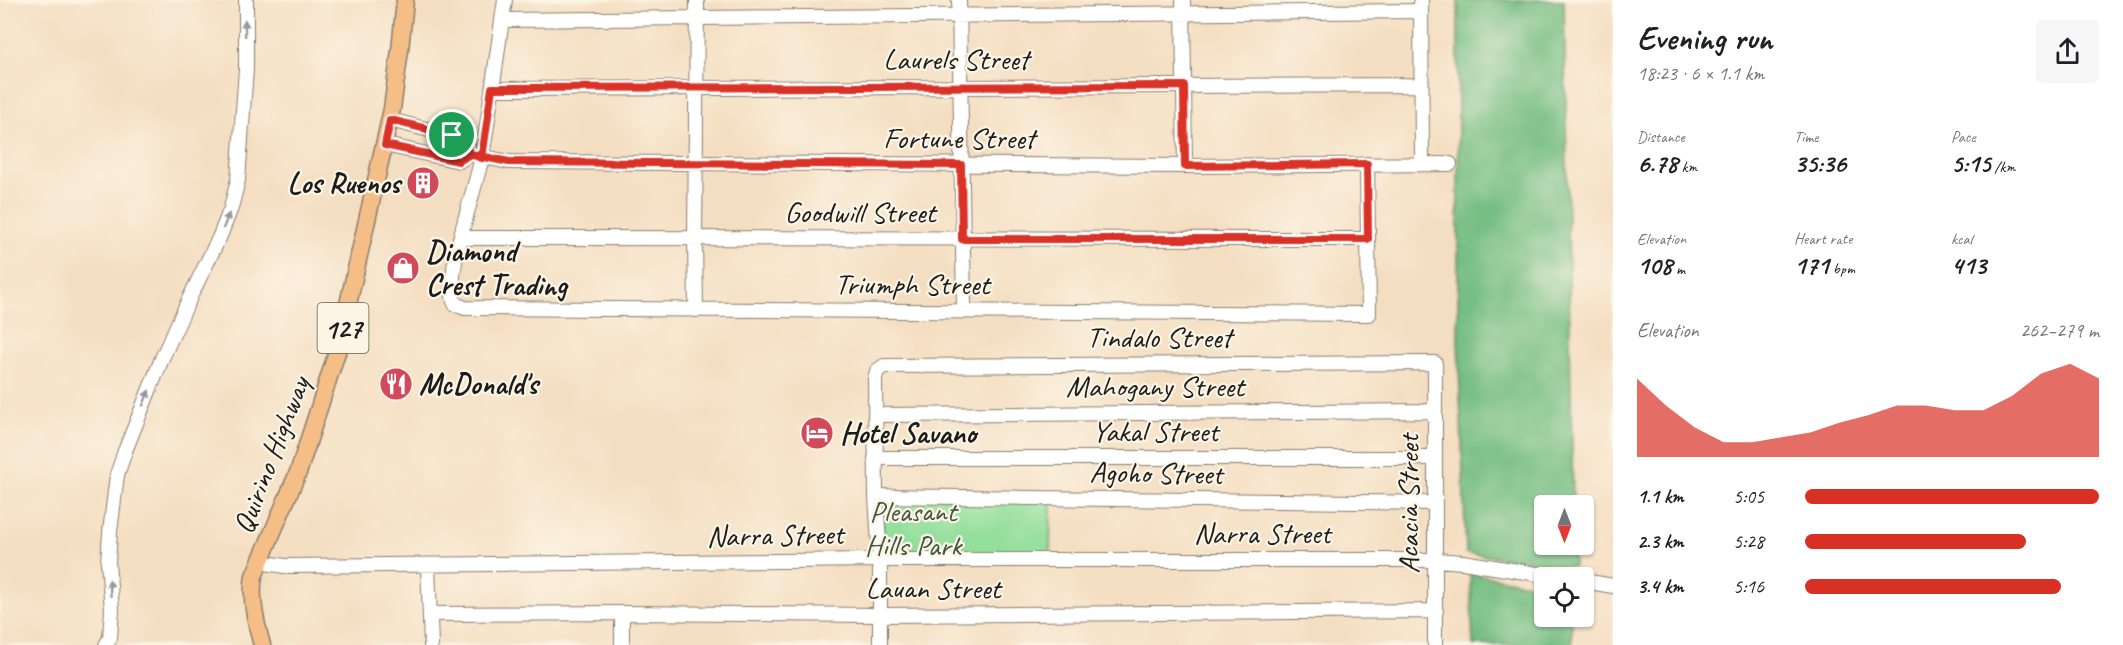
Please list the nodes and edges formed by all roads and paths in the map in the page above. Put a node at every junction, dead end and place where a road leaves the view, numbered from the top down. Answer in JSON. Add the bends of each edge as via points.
{"nodes":[{"id":1,"x":246,"y":0,"type":"edge"},
{"id":2,"x":405,"y":0,"type":"edge"},
{"id":3,"x":505,"y":0,"type":"edge"},
{"id":4,"x":697,"y":0,"type":"edge"},
{"id":5,"x":959,"y":0,"type":"edge"},
{"id":6,"x":1421,"y":6,"type":"edge"},
{"id":7,"x":1183,"y":7,"type":"edge"},
{"id":8,"x":960,"y":15,"type":"junction"},
{"id":9,"x":697,"y":18,"type":"junction"},
{"id":10,"x":502,"y":20,"type":"junction"},
{"id":11,"x":1421,"y":85,"type":"junction"},
{"id":12,"x":960,"y":86,"type":"junction"},
{"id":13,"x":1184,"y":86,"type":"junction"},
{"id":14,"x":697,"y":87,"type":"junction"},
{"id":15,"x":492,"y":88,"type":"junction"},
{"id":16,"x":390,"y":120,"type":"junction"},
{"id":17,"x":385,"y":145,"type":"junction"},
{"id":18,"x":476,"y":156,"type":"junction"},
{"id":19,"x":696,"y":164,"type":"junction"},
{"id":20,"x":1367,"y":164,"type":"junction"},
{"id":21,"x":1422,"y":164,"type":"junction"},
{"id":22,"x":1450,"y":164,"type":"dead end"},
{"id":23,"x":961,"y":165,"type":"junction"},
{"id":24,"x":1185,"y":166,"type":"junction"},
{"id":25,"x":460,"y":238,"type":"junction"},
{"id":26,"x":695,"y":239,"type":"junction"},
{"id":27,"x":962,"y":239,"type":"junction"},
{"id":28,"x":1368,"y":239,"type":"junction"},
{"id":29,"x":696,"y":310,"type":"junction"},
{"id":30,"x":964,"y":311,"type":"junction"},
{"id":31,"x":1435,"y":363,"type":"joint"},
{"id":32,"x":1435,"y":411,"type":"junction"},
{"id":33,"x":875,"y":415,"type":"junction"},
{"id":34,"x":876,"y":458,"type":"junction"},
{"id":35,"x":1435,"y":458,"type":"junction"},
{"id":36,"x":876,"y":496,"type":"junction"},
{"id":37,"x":1436,"y":503,"type":"junction"},
{"id":38,"x":880,"y":560,"type":"junction"},
{"id":39,"x":1436,"y":560,"type":"junction"},
{"id":40,"x":260,"y":562,"type":"junction"},
{"id":41,"x":428,"y":565,"type":"junction"},
{"id":42,"x":1534,"y":573,"type":"edge"},
{"id":43,"x":1594,"y":583,"type":"edge"},
{"id":44,"x":1613,"y":586,"type":"edge"},
{"id":45,"x":1436,"y":611,"type":"junction"},
{"id":46,"x":622,"y":613,"type":"junction"},
{"id":47,"x":430,"y":614,"type":"junction"},
{"id":48,"x":880,"y":615,"type":"junction"},
{"id":49,"x":106,"y":645,"type":"edge"},
{"id":50,"x":262,"y":645,"type":"edge"},
{"id":51,"x":431,"y":645,"type":"edge"},
{"id":52,"x":622,"y":645,"type":"edge"},
{"id":53,"x":880,"y":645,"type":"edge"},
{"id":54,"x":1435,"y":645,"type":"edge"}],
"edges":[{"from":49,"to":1,"type":"street","one_way":true,"via":[[112,609],[108,563],[117,475],[163,356],[220,236],[238,180],[246,69]]},
{"from":2,"to":16,"type":"main road","name":"Quirino Highway","number":"127"},
{"from":3,"to":10,"type":"street"},
{"from":4,"to":9,"type":"street"},
{"from":5,"to":8,"type":"street"},
{"from":6,"to":7,"type":"street"},
{"from":6,"to":11,"type":"street"},
{"from":7,"to":8,"type":"street"},
{"from":7,"to":13,"type":"street"},
{"from":8,"to":9,"type":"street"},
{"from":8,"to":12,"type":"street"},
{"from":9,"to":10,"type":"street"},
{"from":9,"to":14,"type":"street"},
{"from":10,"to":15,"type":"street"},
{"from":11,"to":13,"type":"street","name":"Laurels Street"},
{"from":11,"to":21,"type":"street"},
{"from":12,"to":13,"type":"street","name":"Laurels Street"},
{"from":12,"to":14,"type":"street","name":"Laurels Street"},
{"from":12,"to":23,"type":"street"},
{"from":13,"to":24,"type":"street"},
{"from":14,"to":15,"type":"street","name":"Laurels Street"},
{"from":14,"to":19,"type":"street"},
{"from":15,"to":18,"type":"street"},
{"from":16,"to":17,"type":"main road","name":"Quirino Highway","number":"127"},
{"from":16,"to":18,"type":"street","via":[[465,139]]},
{"from":17,"to":18,"type":"street","name":"Fortune Street","via":[[459,161]]},
{"from":17,"to":40,"type":"main road","name":"Quirino Highway","number":"127","via":[[338,349],[299,470]]},
{"from":18,"to":19,"type":"street","name":"Fortune Street","via":[[509,162]]},
{"from":18,"to":25,"type":"street"},
{"from":19,"to":23,"type":"street","name":"Fortune Street"},
{"from":19,"to":26,"type":"street"},
{"from":20,"to":21,"type":"street","name":"Fortune Street"},
{"from":20,"to":24,"type":"street","name":"Fortune Street"},
{"from":20,"to":28,"type":"street"},
{"from":21,"to":22,"type":"street","name":"Fortune Street"},
{"from":23,"to":24,"type":"street","name":"Fortune Street"},
{"from":23,"to":27,"type":"street"},
{"from":25,"to":26,"type":"street","name":"Goodwill Street"},
{"from":25,"to":29,"type":"street","name":"Triumph Street","via":[[451,294],[455,304],[465,309]]},
{"from":26,"to":27,"type":"street","name":"Goodwill Street"},
{"from":26,"to":29,"type":"street"},
{"from":27,"to":28,"type":"street","name":"Goodwill Street"},
{"from":27,"to":30,"type":"street"},
{"from":28,"to":30,"type":"street","name":"Triumph Street","via":[[1369,314]]},
{"from":29,"to":30,"type":"street","name":"Triumph Street"},
{"from":31,"to":32,"type":"street","name":"Acacia Street"},
{"from":31,"to":33,"type":"street","name":"Tindalo Street","via":[[884,366],[877,370],[875,378]]},
{"from":32,"to":33,"type":"street","name":"Mahogany Street"},
{"from":32,"to":35,"type":"street","name":"Acacia Street"},
{"from":33,"to":34,"type":"street"},
{"from":34,"to":35,"type":"street","name":"Yakal Street"},
{"from":34,"to":36,"type":"street"},
{"from":35,"to":37,"type":"street","name":"Acacia Street"},
{"from":36,"to":37,"type":"street","name":"Agoho Street"},
{"from":36,"to":38,"type":"street"},
{"from":37,"to":39,"type":"street","name":"Acacia Street"},
{"from":38,"to":39,"type":"street","name":"Narra Street"},
{"from":38,"to":41,"type":"street","name":"Narra Street"},
{"from":38,"to":48,"type":"street"},
{"from":39,"to":42,"type":"street","name":"Narra Street"},
{"from":39,"to":45,"type":"street","name":"Acacia Street"},
{"from":40,"to":41,"type":"street","name":"Narra Street","via":[[285,566]]},
{"from":40,"to":50,"type":"main road","name":"Quirino Highway","number":"127","via":[[252,586]]},
{"from":41,"to":47,"type":"street"},
{"from":43,"to":44,"type":"street"},
{"from":45,"to":48,"type":"street","name":"Lauan Street"},
{"from":45,"to":54,"type":"street","name":"Acacia Street"},
{"from":46,"to":47,"type":"street","name":"Lauan Street"},
{"from":46,"to":48,"type":"street","name":"Lauan Street"},
{"from":46,"to":52,"type":"street"},
{"from":47,"to":51,"type":"street"},
{"from":48,"to":53,"type":"street"}]}
